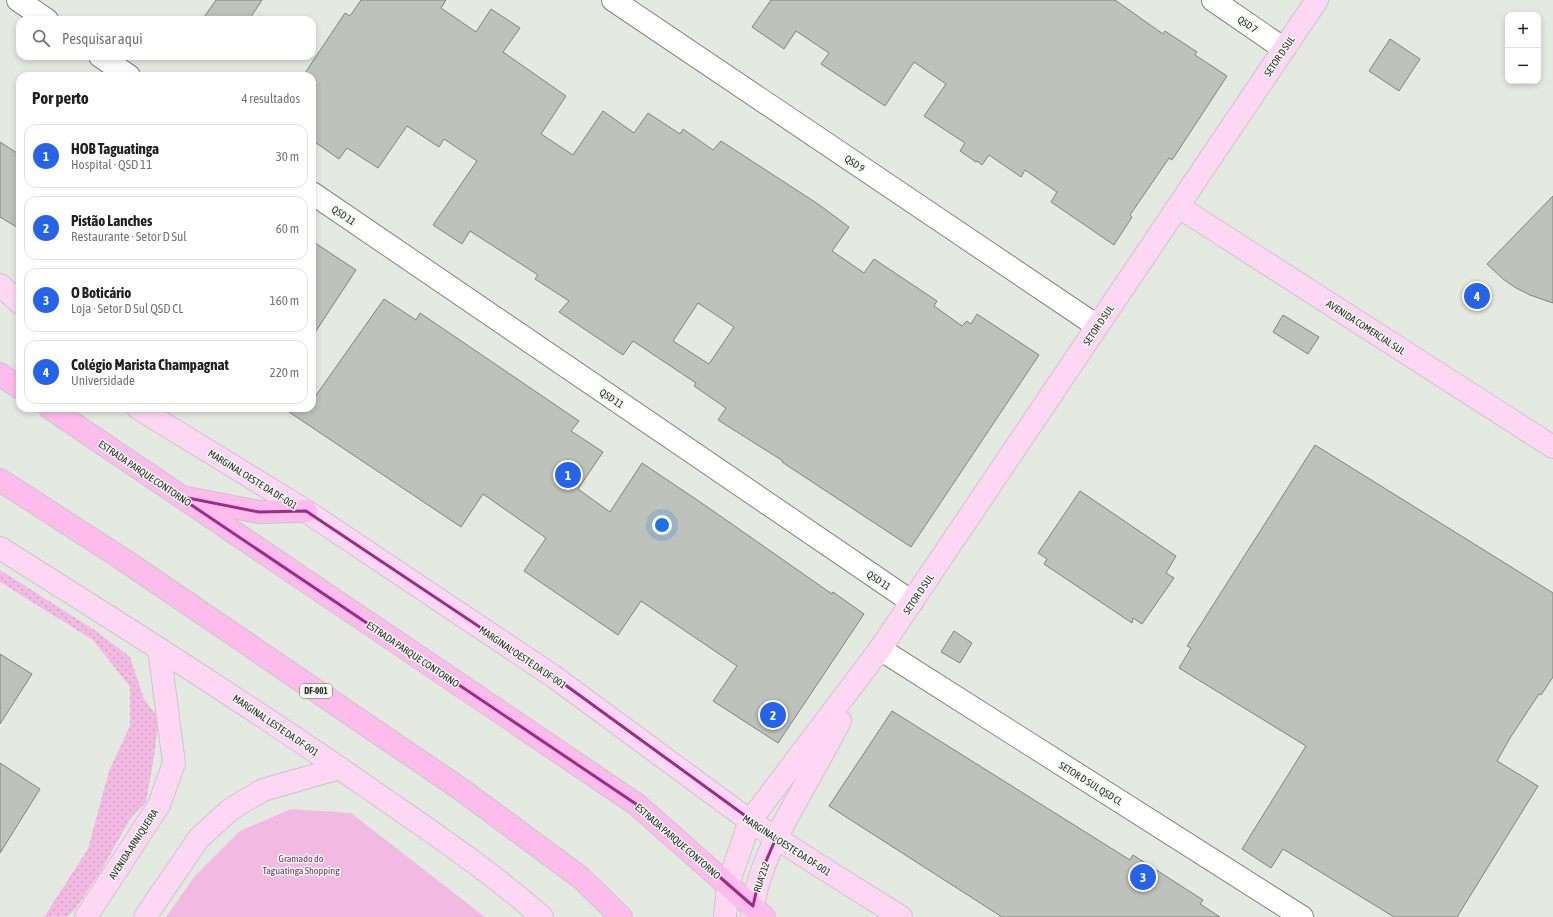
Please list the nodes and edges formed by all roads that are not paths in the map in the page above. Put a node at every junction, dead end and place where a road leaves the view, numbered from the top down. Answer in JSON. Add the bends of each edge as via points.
{"nodes":[{"id":1,"x":18,"y":0,"type":"edge"},
{"id":2,"x":613,"y":0,"type":"edge"},
{"id":3,"x":1212,"y":0,"type":"edge"},
{"id":4,"x":1316,"y":0,"type":"edge"},
{"id":5,"x":41,"y":16,"type":"edge"},
{"id":6,"x":1284,"y":49,"type":"junction"},
{"id":7,"x":106,"y":60,"type":"edge"},
{"id":8,"x":123,"y":72,"type":"edge"},
{"id":9,"x":316,"y":196,"type":"edge"},
{"id":10,"x":1179,"y":206,"type":"junction"},
{"id":11,"x":0,"y":285,"type":"edge"},
{"id":12,"x":16,"y":299,"type":"edge"},
{"id":13,"x":1097,"y":326,"type":"junction"},
{"id":14,"x":0,"y":374,"type":"edge"},
{"id":15,"x":16,"y":385,"type":"edge"},
{"id":16,"x":56,"y":412,"type":"edge"},
{"id":17,"x":145,"y":412,"type":"edge"},
{"id":18,"x":1553,"y":447,"type":"edge"},
{"id":19,"x":0,"y":480,"type":"edge"},
{"id":20,"x":178,"y":496,"type":"junction"},
{"id":21,"x":306,"y":511,"type":"junction"},
{"id":22,"x":0,"y":548,"type":"edge"},
{"id":23,"x":912,"y":602,"type":"junction"},
{"id":24,"x":159,"y":649,"type":"junction"},
{"id":25,"x":880,"y":649,"type":"junction"},
{"id":26,"x":340,"y":768,"type":"junction"},
{"id":27,"x":750,"y":821,"type":"junction"},
{"id":28,"x":776,"y":838,"type":"junction"},
{"id":29,"x":728,"y":884,"type":"junction"},
{"id":30,"x":756,"y":913,"type":"edge"},
{"id":31,"x":86,"y":917,"type":"edge"},
{"id":32,"x":145,"y":917,"type":"edge"},
{"id":33,"x":542,"y":917,"type":"edge"},
{"id":34,"x":622,"y":917,"type":"edge"},
{"id":35,"x":725,"y":917,"type":"edge"},
{"id":36,"x":901,"y":917,"type":"edge"},
{"id":37,"x":1302,"y":917,"type":"edge"}],
"edges":[{"from":1,"to":5,"type":"street"},
{"from":2,"to":13,"type":"street","name":"QSD 9"},
{"from":3,"to":6,"type":"street","name":"QSD 7"},
{"from":4,"to":6,"type":"main road","name":"SETOR D SUL"},
{"from":6,"to":10,"type":"main road","name":"SETOR D SUL"},
{"from":7,"to":8,"type":"street"},
{"from":9,"to":23,"type":"street","name":"QSD 11"},
{"from":10,"to":13,"type":"main road","name":"SETOR D SUL"},
{"from":10,"to":18,"type":"main road","name":"AVENIDA COMERCIAL SUL"},
{"from":11,"to":12,"type":"main road"},
{"from":13,"to":23,"type":"main road","name":"SETOR D SUL"},
{"from":14,"to":15,"type":"highway"},
{"from":16,"to":20,"type":"highway","name":"ESTRADA PARQUE CONTORNO"},
{"from":17,"to":21,"type":"main road","name":"MARGINAL OESTE DA DF-001"},
{"from":19,"to":34,"type":"highway","number":"DF-001","via":[[124,560],[462,790],[581,878]]},
{"from":20,"to":21,"type":"highway","via":[[259,512]]},
{"from":20,"to":29,"type":"highway","name":"ESTRADA PARQUE CONTORNO","via":[[636,804]]},
{"from":21,"to":27,"type":"main road","name":"MARGINAL OESTE DA DF-001","via":[[553,676]]},
{"from":22,"to":24,"type":"main road","name":"MARGINAL LESTE DA DF-001"},
{"from":23,"to":25,"type":"main road","name":"SETOR D SUL"},
{"from":24,"to":26,"type":"main road","name":"MARGINAL LESTE DA DF-001"},
{"from":24,"to":31,"type":"main road","name":"AVENIDA ARNIQUEIRA","via":[[174,762],[159,805]]},
{"from":25,"to":27,"type":"main road","name":"SETOR D SUL"},
{"from":25,"to":28,"type":"main road","name":"SETOR D SUL"},
{"from":25,"to":37,"type":"street","name":"SETOR D SUL QSD CL"},
{"from":26,"to":32,"type":"main road","via":[[263,790],[231,809],[199,838]]},
{"from":26,"to":33,"type":"main road","name":"MARGINAL LESTE DA DF-001","via":[[443,839],[514,892]]},
{"from":27,"to":28,"type":"main road","name":"MARGINAL OESTE DA DF-001"},
{"from":27,"to":29,"type":"main road"},
{"from":28,"to":30,"type":"main road","name":"RUA 212","via":[[760,875]]},
{"from":28,"to":36,"type":"main road","name":"MARGINAL OESTE DA DF-001"},
{"from":29,"to":30,"type":"highway","name":"ESTRADA PARQUE CONTORNO"},
{"from":29,"to":35,"type":"main road"}]}
